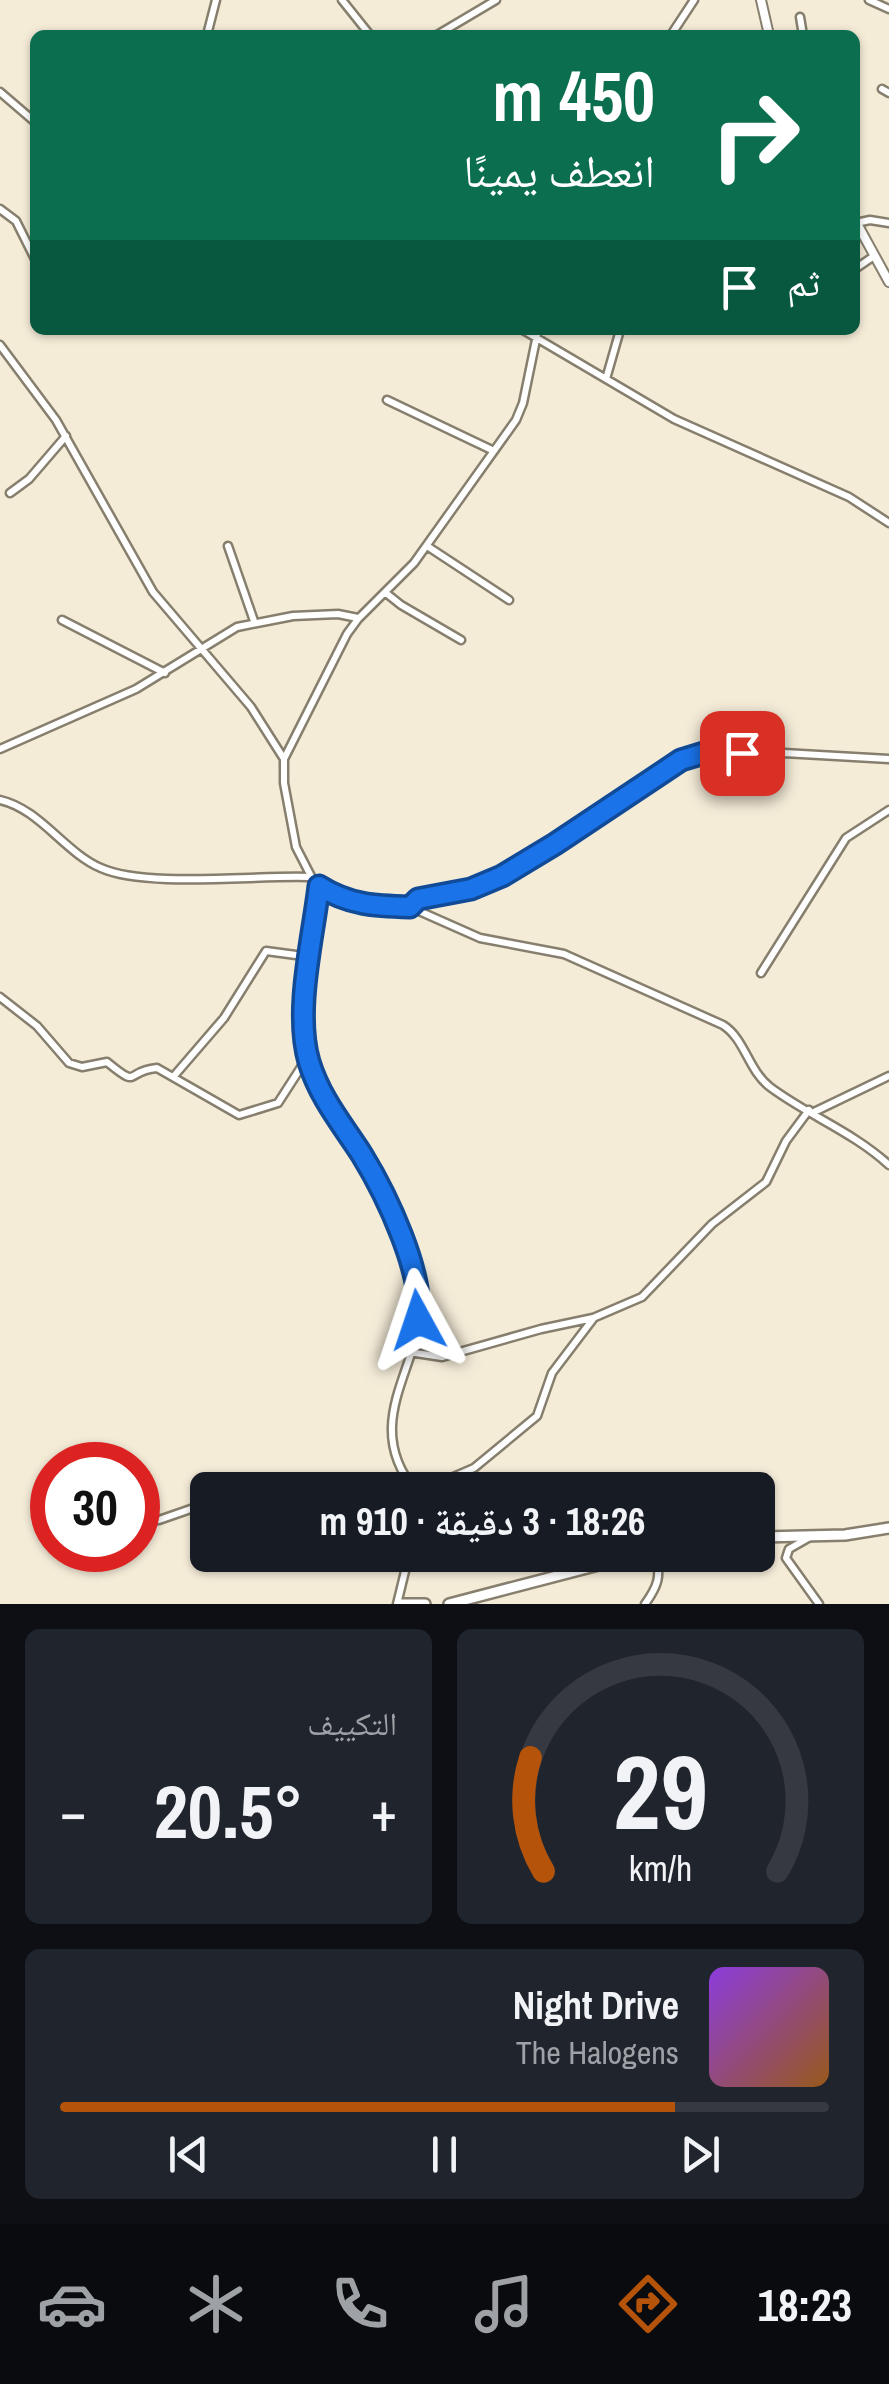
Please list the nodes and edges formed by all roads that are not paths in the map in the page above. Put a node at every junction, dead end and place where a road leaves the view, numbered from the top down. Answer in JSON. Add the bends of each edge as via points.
{"nodes":[{"id":1,"x":216,"y":0,"type":"edge"},
{"id":2,"x":496,"y":0,"type":"edge"},
{"id":3,"x":694,"y":0,"type":"edge"},
{"id":4,"x":761,"y":0,"type":"edge"},
{"id":5,"x":869,"y":0,"type":"edge"},
{"id":6,"x":346,"y":3,"type":"edge"},
{"id":7,"x":889,"y":9,"type":"edge"},
{"id":8,"x":800,"y":17,"type":"dead end"},
{"id":9,"x":208,"y":30,"type":"edge"},
{"id":10,"x":366,"y":30,"type":"edge"},
{"id":11,"x":445,"y":30,"type":"edge"},
{"id":12,"x":674,"y":30,"type":"edge"},
{"id":13,"x":768,"y":30,"type":"edge"},
{"id":14,"x":802,"y":30,"type":"edge"},
{"id":15,"x":0,"y":92,"type":"edge"},
{"id":16,"x":30,"y":118,"type":"edge"},
{"id":17,"x":0,"y":209,"type":"edge"},
{"id":18,"x":860,"y":222,"type":"edge"},
{"id":19,"x":889,"y":223,"type":"edge"},
{"id":20,"x":860,"y":230,"type":"edge"},
{"id":21,"x":30,"y":249,"type":"edge"},
{"id":22,"x":874,"y":256,"type":"junction"},
{"id":23,"x":860,"y":266,"type":"edge"},
{"id":24,"x":889,"y":282,"type":"edge"},
{"id":25,"x":536,"y":335,"type":"edge"},
{"id":26,"x":539,"y":335,"type":"edge"},
{"id":27,"x":619,"y":335,"type":"edge"},
{"id":28,"x":0,"y":346,"type":"edge"},
{"id":29,"x":606,"y":378,"type":"junction"},
{"id":30,"x":387,"y":400,"type":"dead end"},
{"id":31,"x":66,"y":436,"type":"junction"},
{"id":32,"x":494,"y":451,"type":"junction"},
{"id":33,"x":10,"y":493,"type":"dead end"},
{"id":34,"x":889,"y":523,"type":"edge"},
{"id":35,"x":228,"y":546,"type":"dead end"},
{"id":36,"x":428,"y":546,"type":"junction"},
{"id":37,"x":386,"y":593,"type":"junction"},
{"id":38,"x":509,"y":600,"type":"dead end"},
{"id":39,"x":358,"y":618,"type":"junction"},
{"id":40,"x":62,"y":620,"type":"dead end"},
{"id":41,"x":254,"y":621,"type":"junction"},
{"id":42,"x":461,"y":640,"type":"dead end"},
{"id":43,"x":202,"y":650,"type":"junction"},
{"id":44,"x":166,"y":674,"type":"junction"},
{"id":45,"x":0,"y":749,"type":"edge"},
{"id":46,"x":889,"y":758,"type":"edge"},
{"id":47,"x":284,"y":759,"type":"junction"},
{"id":48,"x":0,"y":800,"type":"edge"},
{"id":49,"x":889,"y":810,"type":"edge"},
{"id":50,"x":310,"y":877,"type":"junction"},
{"id":51,"x":319,"y":886,"type":"junction"},
{"id":52,"x":410,"y":907,"type":"junction"},
{"id":53,"x":310,"y":957,"type":"junction"},
{"id":54,"x":761,"y":974,"type":"dead end"},
{"id":55,"x":0,"y":996,"type":"edge"},
{"id":56,"x":308,"y":1058,"type":"junction"},
{"id":57,"x":174,"y":1076,"type":"junction"},
{"id":58,"x":889,"y":1076,"type":"edge"},
{"id":59,"x":811,"y":1111,"type":"junction"},
{"id":60,"x":889,"y":1165,"type":"edge"},
{"id":61,"x":593,"y":1318,"type":"junction"},
{"id":62,"x":409,"y":1352,"type":"junction"},
{"id":63,"x":403,"y":1472,"type":"edge"},
{"id":64,"x":465,"y":1472,"type":"edge"},
{"id":65,"x":190,"y":1509,"type":"edge"},
{"id":66,"x":160,"y":1520,"type":"edge"},
{"id":67,"x":889,"y":1528,"type":"edge"},
{"id":68,"x":811,"y":1536,"type":"junction"},
{"id":69,"x":775,"y":1537,"type":"edge"},
{"id":70,"x":406,"y":1572,"type":"edge"},
{"id":71,"x":565,"y":1572,"type":"edge"},
{"id":72,"x":660,"y":1572,"type":"edge"},
{"id":73,"x":399,"y":1604,"type":"edge"},
{"id":74,"x":425,"y":1604,"type":"edge"},
{"id":75,"x":449,"y":1604,"type":"edge"},
{"id":76,"x":645,"y":1604,"type":"edge"},
{"id":77,"x":819,"y":1604,"type":"edge"}],
"edges":[{"from":1,"to":9,"type":"street"},
{"from":2,"to":11,"type":"street"},
{"from":3,"to":12,"type":"street"},
{"from":4,"to":13,"type":"street"},
{"from":5,"to":7,"type":"street"},
{"from":6,"to":10,"type":"street"},
{"from":8,"to":14,"type":"street"},
{"from":15,"to":16,"type":"street"},
{"from":17,"to":21,"type":"street","via":[[16,220]]},
{"from":18,"to":19,"type":"street"},
{"from":20,"to":22,"type":"street"},
{"from":22,"to":23,"type":"street"},
{"from":22,"to":24,"type":"street"},
{"from":25,"to":32,"type":"street","via":[[520,412]]},
{"from":26,"to":29,"type":"street"},
{"from":27,"to":29,"type":"street"},
{"from":28,"to":31,"type":"street"},
{"from":29,"to":34,"type":"street"},
{"from":30,"to":32,"type":"street"},
{"from":31,"to":33,"type":"street"},
{"from":31,"to":43,"type":"street","via":[[154,592]]},
{"from":32,"to":36,"type":"street"},
{"from":35,"to":41,"type":"street"},
{"from":36,"to":37,"type":"street"},
{"from":36,"to":38,"type":"street"},
{"from":37,"to":39,"type":"street"},
{"from":37,"to":42,"type":"street"},
{"from":39,"to":41,"type":"street"},
{"from":39,"to":47,"type":"street"},
{"from":40,"to":44,"type":"street"},
{"from":41,"to":43,"type":"street"},
{"from":43,"to":44,"type":"street"},
{"from":43,"to":47,"type":"street"},
{"from":44,"to":45,"type":"street"},
{"from":46,"to":52,"type":"street","via":[[692,755],[502,876],[418,899]]},
{"from":47,"to":50,"type":"street","via":[[293,836]]},
{"from":48,"to":50,"type":"street","via":[[23,808],[86,860],[117,874]]},
{"from":49,"to":54,"type":"street","via":[[846,838]]},
{"from":50,"to":51,"type":"street"},
{"from":51,"to":52,"type":"street","via":[[366,906]]},
{"from":51,"to":53,"type":"street"},
{"from":52,"to":59,"type":"street","via":[[480,938],[583,960],[722,1025],[758,1076]]},
{"from":53,"to":56,"type":"street"},
{"from":53,"to":57,"type":"street","via":[[266,951],[224,1018]]},
{"from":55,"to":57,"type":"street","via":[[70,1063],[82,1068],[107,1062],[126,1078],[153,1068]]},
{"from":56,"to":57,"type":"street","via":[[278,1103],[246,1115],[231,1113]]},
{"from":56,"to":62,"type":"street","via":[[407,1249],[420,1298]]},
{"from":58,"to":59,"type":"street"},
{"from":59,"to":60,"type":"street"},
{"from":59,"to":61,"type":"street","via":[[786,1141],[766,1182],[712,1224],[642,1297]]},
{"from":61,"to":62,"type":"street","via":[[442,1357]]},
{"from":61,"to":64,"type":"street","via":[[552,1373],[537,1416]]},
{"from":62,"to":63,"type":"street","via":[[392,1433]]},
{"from":65,"to":66,"type":"street"},
{"from":67,"to":68,"type":"main road"},
{"from":68,"to":69,"type":"main road"},
{"from":68,"to":77,"type":"street","via":[[786,1558]]},
{"from":70,"to":73,"type":"street"},
{"from":71,"to":75,"type":"main road"},
{"from":72,"to":76,"type":"street"},
{"from":73,"to":74,"type":"main road"}]}
